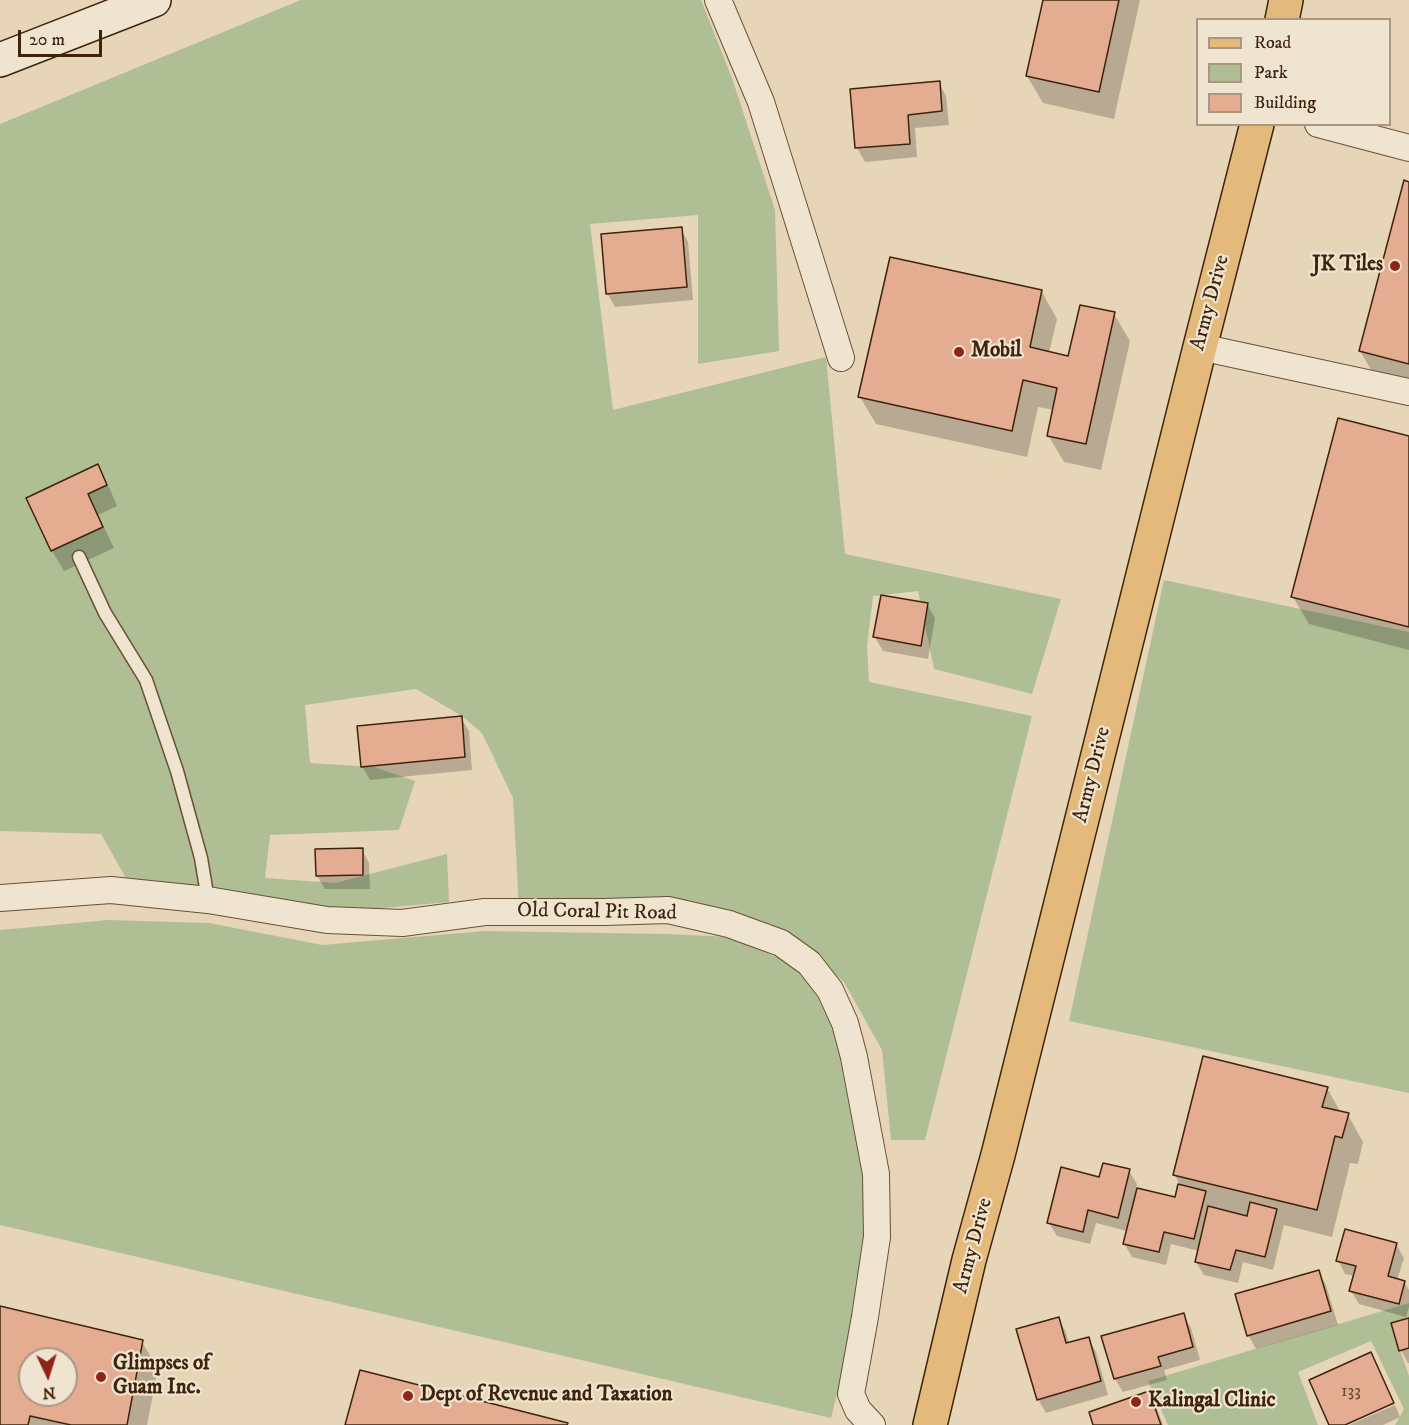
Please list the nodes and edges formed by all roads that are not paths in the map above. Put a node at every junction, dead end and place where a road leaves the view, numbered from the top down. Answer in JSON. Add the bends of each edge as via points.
{"nodes":[{"id":1,"x":154,"y":0,"type":"edge"},
{"id":2,"x":718,"y":0,"type":"edge"},
{"id":3,"x":1286,"y":0,"type":"edge"},
{"id":4,"x":1282,"y":18,"type":"edge"},
{"id":5,"x":0,"y":60,"type":"edge"},
{"id":6,"x":1256,"y":126,"type":"edge"},
{"id":7,"x":1326,"y":126,"type":"edge"},
{"id":8,"x":1409,"y":148,"type":"edge"},
{"id":9,"x":1200,"y":347,"type":"junction"},
{"id":10,"x":841,"y":358,"type":"dead end"},
{"id":11,"x":1409,"y":392,"type":"edge"},
{"id":12,"x":79,"y":557,"type":"dead end"},
{"id":13,"x":0,"y":898,"type":"edge"},
{"id":14,"x":208,"y":900,"type":"junction"},
{"id":15,"x":872,"y":1425,"type":"edge"},
{"id":16,"x":930,"y":1425,"type":"edge"}],
"edges":[{"from":1,"to":5,"type":"main road"},
{"from":2,"to":10,"type":"street","via":[[761,102]]},
{"from":3,"to":4,"type":"main road"},
{"from":6,"to":9,"type":"main road","name":"Army Drive"},
{"from":7,"to":8,"type":"street"},
{"from":9,"to":11,"type":"street"},
{"from":9,"to":16,"type":"main road","name":"Army Drive"},
{"from":12,"to":14,"type":"lane","via":[[105,613],[146,680],[177,771],[201,858]]},
{"from":13,"to":14,"type":"street","name":"Old Coral Pit Road","via":[[111,890]]},
{"from":14,"to":15,"type":"street","name":"Old Coral Pit Road","via":[[327,920],[402,923],[485,912],[668,910],[729,924],[781,944],[809,963],[830,990],[845,1023],[876,1174],[877,1237],[851,1394],[858,1410]]}]}
